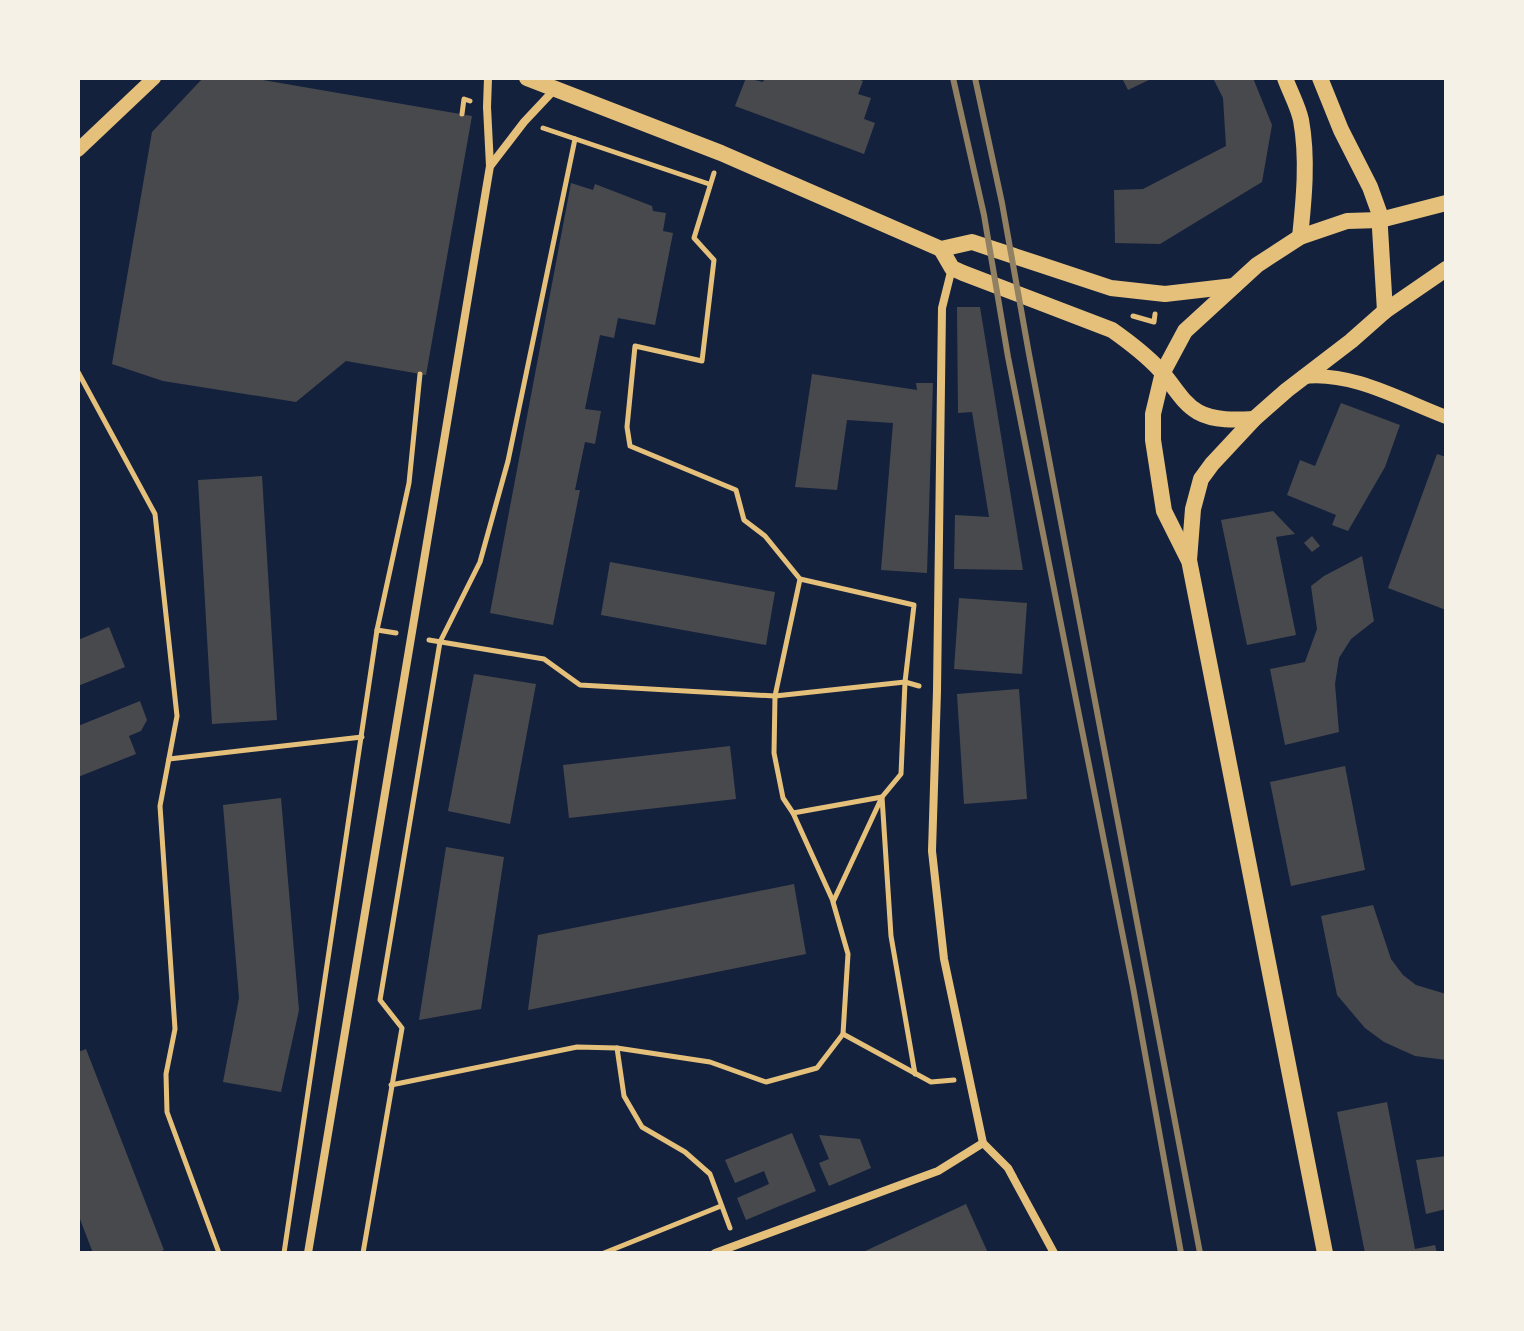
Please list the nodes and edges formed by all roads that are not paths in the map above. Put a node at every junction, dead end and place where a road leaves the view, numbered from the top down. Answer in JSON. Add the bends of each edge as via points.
{"nodes":[{"id":1,"x":154,"y":78,"type":"edge"},
{"id":2,"x":488,"y":78,"type":"edge"},
{"id":3,"x":527,"y":78,"type":"edge"},
{"id":4,"x":1285,"y":78,"type":"edge"},
{"id":5,"x":1320,"y":78,"type":"edge"},
{"id":6,"x":555,"y":89,"type":"junction"},
{"id":7,"x":78,"y":150,"type":"edge"},
{"id":8,"x":490,"y":166,"type":"junction"},
{"id":9,"x":1446,"y":203,"type":"edge"},
{"id":10,"x":1380,"y":220,"type":"junction"},
{"id":11,"x":1300,"y":237,"type":"junction"},
{"id":12,"x":941,"y":249,"type":"junction"},
{"id":13,"x":952,"y":268,"type":"junction"},
{"id":14,"x":1446,"y":269,"type":"edge"},
{"id":15,"x":1234,"y":286,"type":"junction"},
{"id":16,"x":1385,"y":311,"type":"junction"},
{"id":17,"x":1163,"y":372,"type":"junction"},
{"id":18,"x":1303,"y":377,"type":"junction"},
{"id":19,"x":1446,"y":417,"type":"edge"},
{"id":20,"x":1254,"y":419,"type":"junction"},
{"id":21,"x":1189,"y":560,"type":"junction"},
{"id":22,"x":983,"y":1143,"type":"junction"},
{"id":23,"x":308,"y":1253,"type":"edge"},
{"id":24,"x":715,"y":1253,"type":"edge"},
{"id":25,"x":1054,"y":1253,"type":"edge"},
{"id":26,"x":1325,"y":1253,"type":"edge"}],
"edges":[{"from":1,"to":7,"type":"street"},
{"from":2,"to":8,"type":"street"},
{"from":3,"to":6,"type":"main road"},
{"from":4,"to":11,"type":"main road","via":[[1302,135]]},
{"from":5,"to":10,"type":"main road"},
{"from":6,"to":8,"type":"street"},
{"from":6,"to":12,"type":"main road","via":[[721,153]]},
{"from":8,"to":23,"type":"street"},
{"from":9,"to":10,"type":"main road"},
{"from":10,"to":11,"type":"main road","via":[[1347,221]]},
{"from":10,"to":16,"type":"main road"},
{"from":11,"to":15,"type":"main road"},
{"from":12,"to":13,"type":"main road"},
{"from":12,"to":15,"type":"main road","via":[[972,242],[1111,288],[1165,294]]},
{"from":13,"to":17,"type":"main road","via":[[1099,324]]},
{"from":13,"to":22,"type":"street","via":[[942,308],[932,851],[944,959]]},
{"from":14,"to":16,"type":"main road"},
{"from":15,"to":17,"type":"main road","via":[[1185,331]]},
{"from":16,"to":18,"type":"main road"},
{"from":17,"to":20,"type":"main road","via":[[1199,413]]},
{"from":17,"to":21,"type":"main road","via":[[1153,414],[1156,468],[1164,511]]},
{"from":18,"to":19,"type":"street","via":[[1346,379]]},
{"from":18,"to":20,"type":"main road"},
{"from":20,"to":21,"type":"main road","via":[[1201,479]]},
{"from":21,"to":26,"type":"main road"},
{"from":22,"to":24,"type":"street","via":[[938,1171]]},
{"from":22,"to":25,"type":"street","via":[[1008,1168]]}]}
